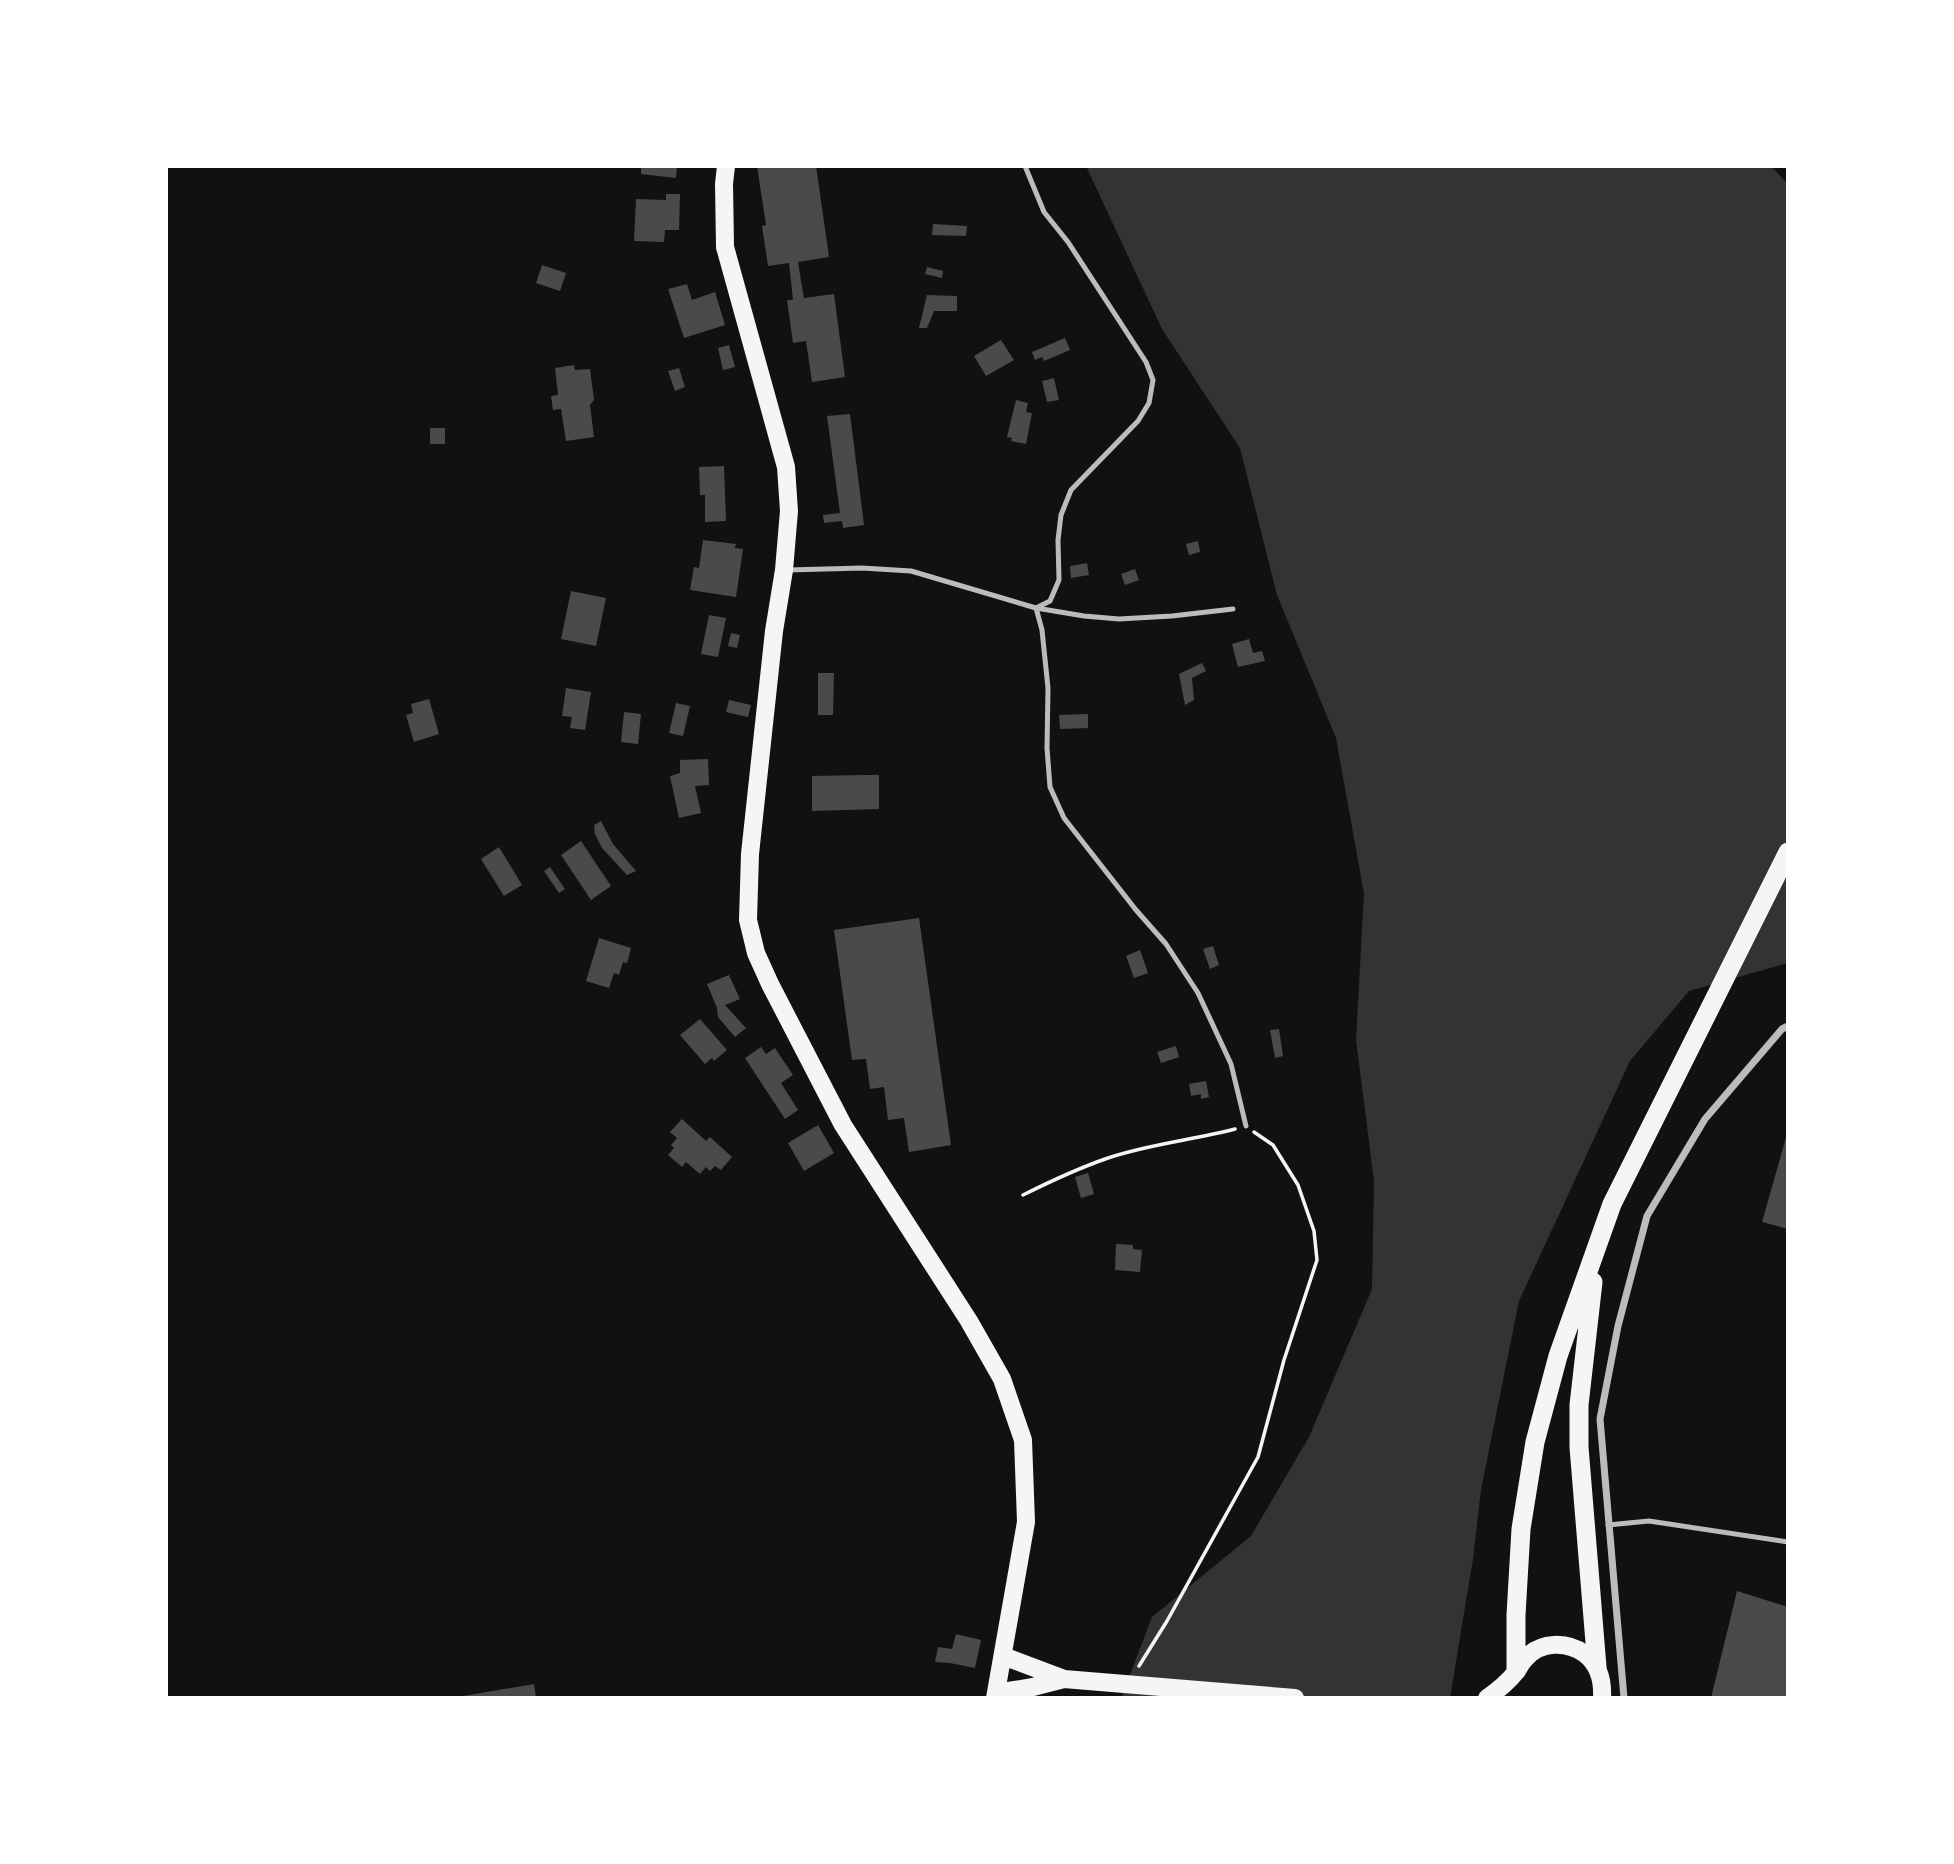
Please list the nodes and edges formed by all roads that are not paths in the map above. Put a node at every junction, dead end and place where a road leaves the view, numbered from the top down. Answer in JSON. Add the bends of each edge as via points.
{"nodes":[{"id":1,"x":726,"y":166,"type":"edge"},
{"id":2,"x":1025,"y":166,"type":"edge"},
{"id":3,"x":785,"y":570,"type":"junction"},
{"id":4,"x":1036,"y":608,"type":"junction"},
{"id":5,"x":1233,"y":609,"type":"dead end"},
{"id":6,"x":1788,"y":852,"type":"edge"},
{"id":7,"x":1788,"y":1026,"type":"edge"},
{"id":8,"x":1246,"y":1126,"type":"road end"},
{"id":9,"x":1598,"y":1243,"type":"junction"},
{"id":10,"x":1608,"y":1525,"type":"junction"},
{"id":11,"x":1788,"y":1542,"type":"edge"},
{"id":12,"x":1003,"y":1656,"type":"junction"},
{"id":13,"x":1597,"y":1667,"type":"junction"},
{"id":14,"x":1517,"y":1671,"type":"junction"},
{"id":15,"x":1064,"y":1679,"type":"junction"},
{"id":16,"x":997,"y":1689,"type":"edge"},
{"id":17,"x":1295,"y":1698,"type":"edge"},
{"id":18,"x":1487,"y":1698,"type":"edge"},
{"id":19,"x":1512,"y":1698,"type":"edge"},
{"id":20,"x":1602,"y":1698,"type":"edge"},
{"id":21,"x":1625,"y":1698,"type":"edge"}],
"edges":[{"from":1,"to":3,"type":"main road","via":[[725,247],[786,467]]},
{"from":2,"to":4,"type":"lane","via":[[1044,212],[1146,362],[1153,380],[1149,403],[1138,421],[1070,490],[1061,515],[1059,580],[1050,601]]},
{"from":3,"to":4,"type":"lane","via":[[912,571]]},
{"from":3,"to":12,"type":"main road","via":[[750,854],[748,920],[770,984],[843,1125],[1002,1378],[1023,1440],[1026,1521]]},
{"from":4,"to":5,"type":"lane","via":[[1119,619]]},
{"from":4,"to":8,"type":"lane","via":[[1048,688],[1050,787],[1064,818],[1166,944],[1198,993],[1231,1064]]},
{"from":6,"to":9,"type":"highway","via":[[1612,1204]]},
{"from":7,"to":10,"type":"street","via":[[1705,1119],[1647,1216],[1600,1419]]},
{"from":9,"to":13,"type":"highway","via":[[1578,1447]]},
{"from":9,"to":14,"type":"highway","via":[[1558,1356],[1535,1442],[1521,1529]]},
{"from":10,"to":11,"type":"lane","via":[[1649,1521]]},
{"from":10,"to":21,"type":"street"},
{"from":12,"to":15,"type":"main road"},
{"from":12,"to":16,"type":"main road"},
{"from":13,"to":14,"type":"main road","via":[[1577,1649],[1554,1644],[1531,1653]]},
{"from":13,"to":20,"type":"main road"},
{"from":14,"to":18,"type":"main road"},
{"from":14,"to":19,"type":"main road"},
{"from":15,"to":16,"type":"main road"},
{"from":15,"to":17,"type":"main road"}]}
